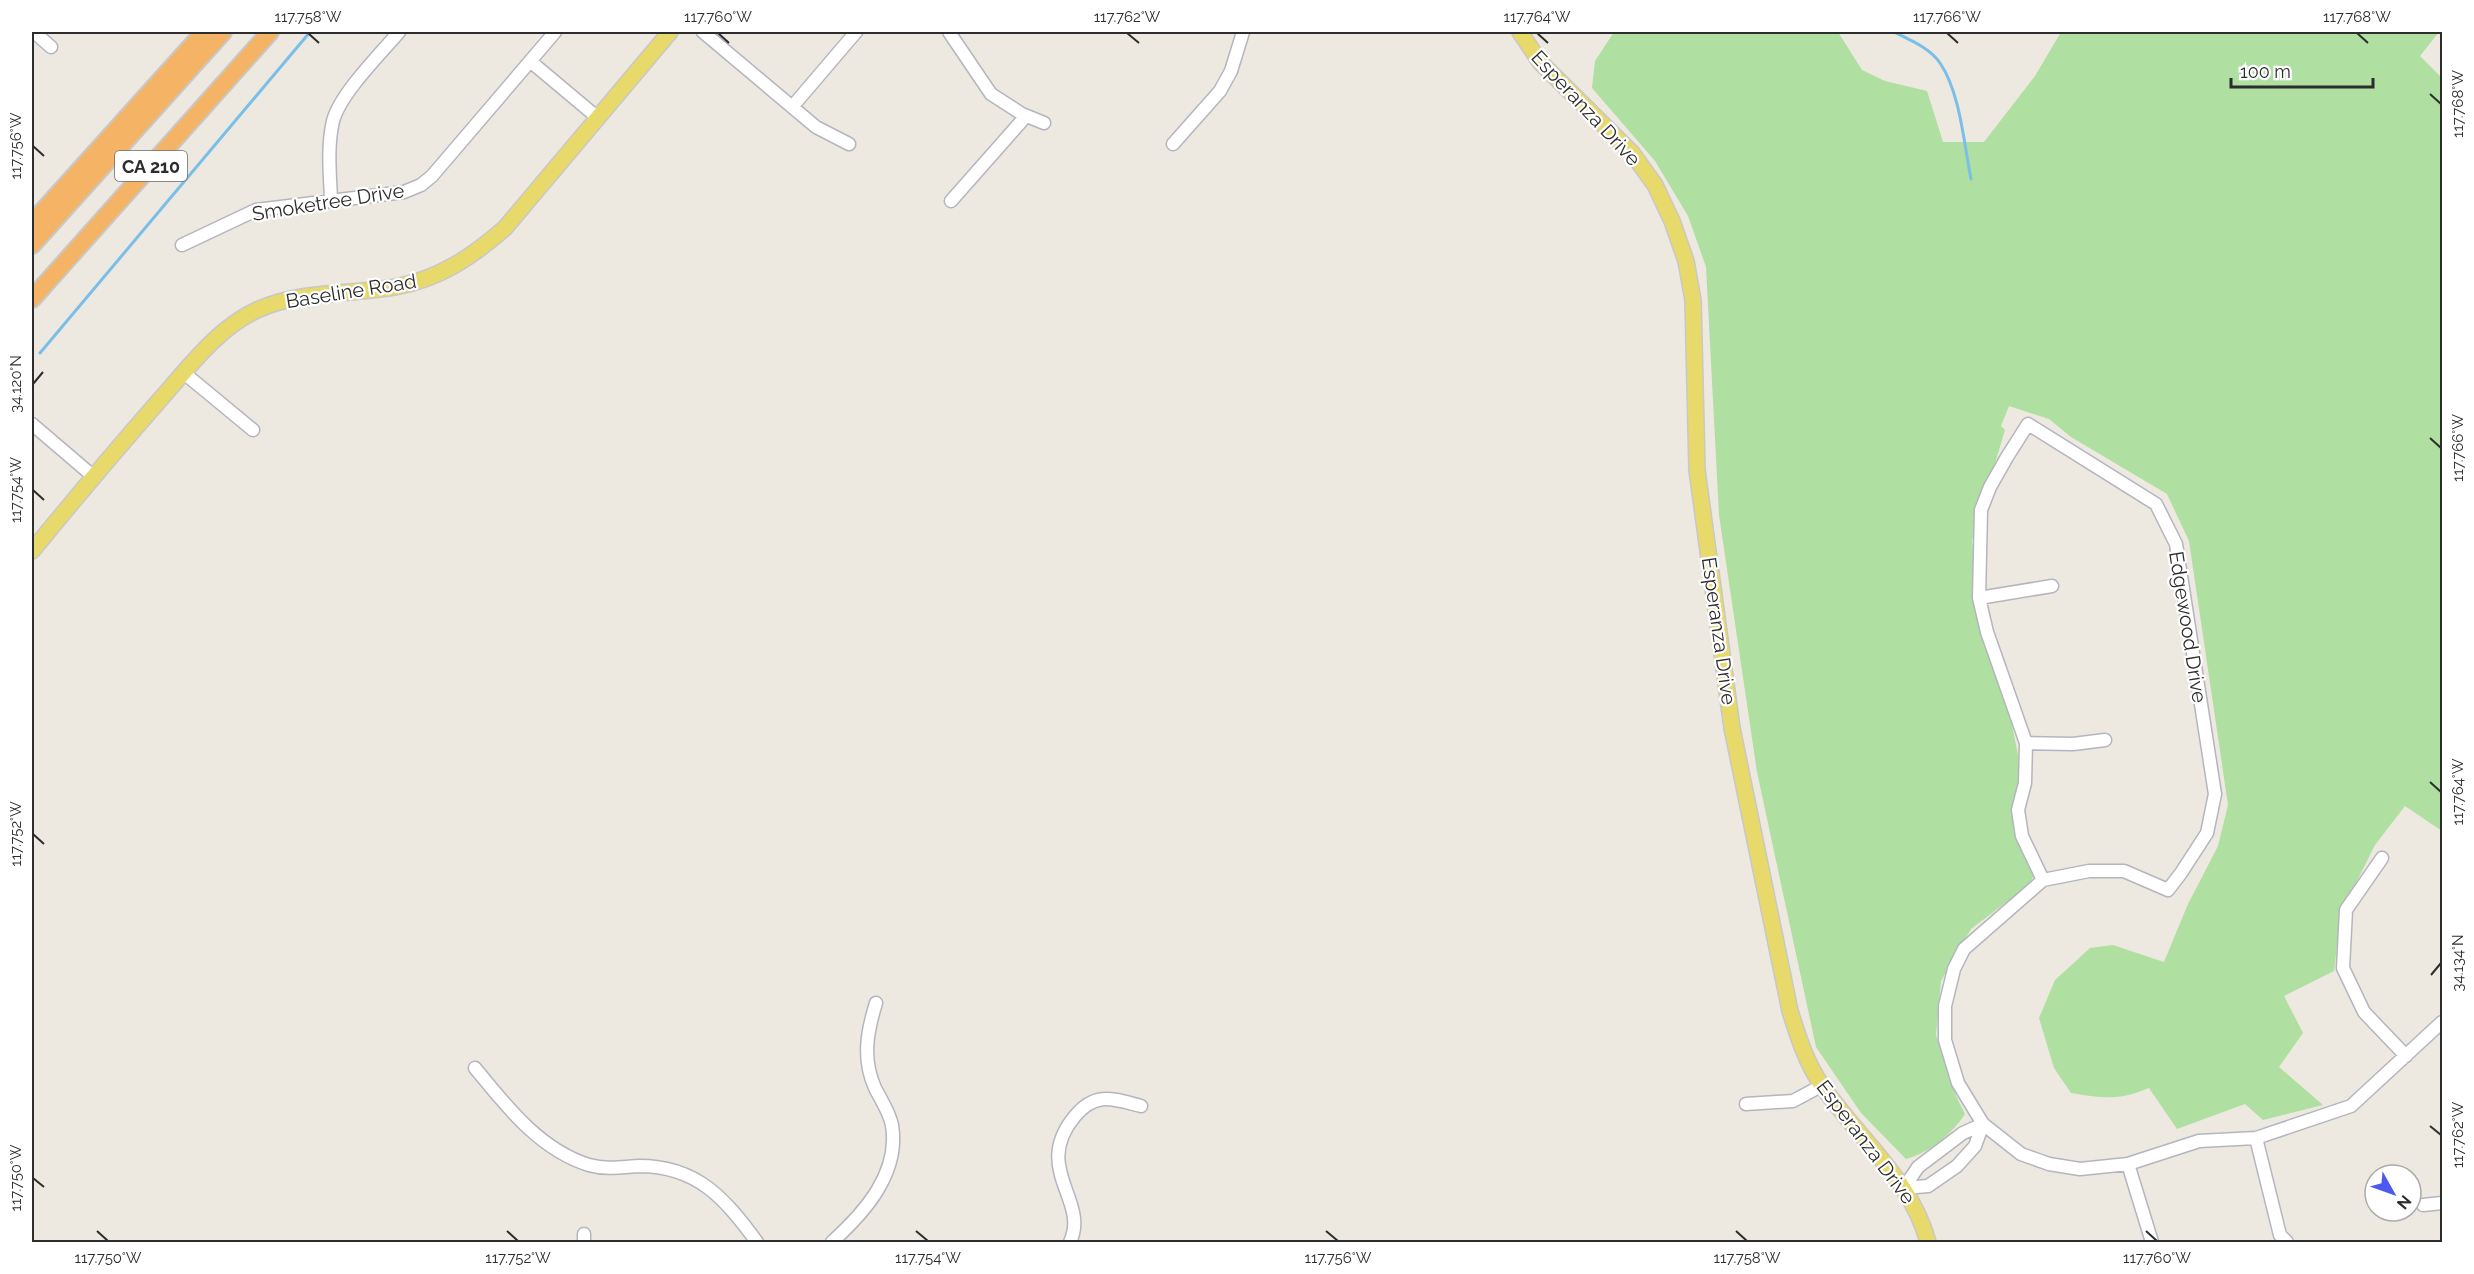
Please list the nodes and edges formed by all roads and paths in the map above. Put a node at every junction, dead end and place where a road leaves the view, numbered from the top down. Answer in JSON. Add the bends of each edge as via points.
{"nodes":[{"id":1,"x":34,"y":32,"type":"edge"},
{"id":2,"x":204,"y":32,"type":"edge"},
{"id":3,"x":223,"y":32,"type":"edge"},
{"id":4,"x":256,"y":32,"type":"edge"},
{"id":5,"x":270,"y":32,"type":"edge"},
{"id":6,"x":399,"y":32,"type":"edge"},
{"id":7,"x":555,"y":32,"type":"edge"},
{"id":8,"x":670,"y":32,"type":"edge"},
{"id":9,"x":703,"y":32,"type":"edge"},
{"id":10,"x":856,"y":32,"type":"edge"},
{"id":11,"x":949,"y":32,"type":"edge"},
{"id":12,"x":1243,"y":32,"type":"edge"},
{"id":13,"x":1520,"y":32,"type":"edge"},
{"id":14,"x":51,"y":47,"type":"dead end"},
{"id":15,"x":530,"y":61,"type":"junction"},
{"id":16,"x":792,"y":107,"type":"junction"},
{"id":17,"x":1026,"y":116,"type":"junction"},
{"id":18,"x":598,"y":118,"type":"junction"},
{"id":19,"x":1044,"y":123,"type":"dead end"},
{"id":20,"x":849,"y":144,"type":"dead end"},
{"id":21,"x":1173,"y":144,"type":"dead end"},
{"id":22,"x":331,"y":200,"type":"junction"},
{"id":23,"x":951,"y":201,"type":"dead end"},
{"id":24,"x":32,"y":222,"type":"edge"},
{"id":25,"x":32,"y":245,"type":"edge"},
{"id":26,"x":182,"y":245,"type":"dead end"},
{"id":27,"x":32,"y":283,"type":"edge"},
{"id":28,"x":32,"y":299,"type":"edge"},
{"id":29,"x":184,"y":373,"type":"junction"},
{"id":30,"x":32,"y":424,"type":"edge"},
{"id":31,"x":253,"y":430,"type":"dead end"},
{"id":32,"x":94,"y":477,"type":"junction"},
{"id":33,"x":32,"y":551,"type":"edge"},
{"id":34,"x":2052,"y":586,"type":"dead end"},
{"id":35,"x":1979,"y":598,"type":"junction"},
{"id":36,"x":2105,"y":740,"type":"dead end"},
{"id":37,"x":2026,"y":743,"type":"junction"},
{"id":38,"x":2382,"y":858,"type":"dead end"},
{"id":39,"x":2043,"y":880,"type":"junction"},
{"id":40,"x":876,"y":1003,"type":"dead end"},
{"id":41,"x":2442,"y":1022,"type":"edge"},
{"id":42,"x":2406,"y":1056,"type":"junction"},
{"id":43,"x":475,"y":1068,"type":"dead end"},
{"id":44,"x":1821,"y":1086,"type":"junction"},
{"id":45,"x":1746,"y":1104,"type":"dead end"},
{"id":46,"x":1141,"y":1106,"type":"dead end"},
{"id":47,"x":1983,"y":1124,"type":"junction"},
{"id":48,"x":2256,"y":1138,"type":"junction"},
{"id":49,"x":1947,"y":1146,"type":"junction"},
{"id":50,"x":1963,"y":1159,"type":"junction"},
{"id":51,"x":2128,"y":1164,"type":"junction"},
{"id":52,"x":1904,"y":1188,"type":"junction"},
{"id":53,"x":2442,"y":1203,"type":"edge"},
{"id":54,"x":2423,"y":1205,"type":"dead end"},
{"id":55,"x":757,"y":1242,"type":"edge"},
{"id":56,"x":832,"y":1242,"type":"edge"},
{"id":57,"x":1070,"y":1242,"type":"edge"},
{"id":58,"x":1928,"y":1242,"type":"edge"},
{"id":59,"x":2152,"y":1242,"type":"edge"},
{"id":60,"x":2287,"y":1242,"type":"edge"}],
"edges":[{"from":1,"to":14,"type":"street"},
{"from":2,"to":24,"type":"highway","number":"CA 210"},
{"from":3,"to":25,"type":"highway"},
{"from":4,"to":27,"type":"highway"},
{"from":5,"to":28,"type":"highway","number":"CA 210"},
{"from":6,"to":22,"type":"street","via":[[351,90],[334,120],[329,157]]},
{"from":7,"to":15,"type":"street","name":"Smoketree Drive"},
{"from":8,"to":18,"type":"main road","name":"Baseline Road"},
{"from":9,"to":16,"type":"street"},
{"from":10,"to":16,"type":"street"},
{"from":11,"to":17,"type":"street","via":[[992,94]]},
{"from":12,"to":21,"type":"street","via":[[1220,91]]},
{"from":13,"to":44,"type":"main road","name":"Esperanza Drive","via":[[1540,62],[1632,153],[1672,221],[1686,261],[1692,300],[1697,470],[1732,728],[1790,1011]]},
{"from":15,"to":18,"type":"street"},
{"from":15,"to":22,"type":"street","name":"Smoketree Drive","via":[[421,185],[404,192]]},
{"from":16,"to":20,"type":"street","via":[[816,127]]},
{"from":17,"to":19,"type":"street"},
{"from":17,"to":23,"type":"street"},
{"from":18,"to":29,"type":"main road","name":"Baseline Road","via":[[505,228],[459,265],[395,287],[307,296],[256,311],[215,340]]},
{"from":22,"to":26,"type":"street","name":"Smoketree Drive","via":[[256,210]]},
{"from":29,"to":31,"type":"street"},
{"from":29,"to":32,"type":"main road","name":"Baseline Road"},
{"from":30,"to":32,"type":"street"},
{"from":32,"to":33,"type":"main road","name":"Baseline Road"},
{"from":34,"to":35,"type":"street"},
{"from":35,"to":37,"type":"street"},
{"from":35,"to":39,"type":"street","name":"Edgewood Drive","via":[[1981,510],[1995,477],[2028,424],[2156,504],[2176,544],[2215,794],[2207,833],[2168,890],[2124,871],[2089,871]]},
{"from":36,"to":37,"type":"street"},
{"from":37,"to":39,"type":"street","via":[[2025,783],[2018,810],[2022,836]]},
{"from":38,"to":42,"type":"street","via":[[2346,910],[2343,968],[2364,1012]]},
{"from":39,"to":47,"type":"street","via":[[1964,949],[1947,996],[1945,1040],[1958,1083]]},
{"from":40,"to":56,"type":"street","via":[[866,1053],[872,1082],[892,1126],[890,1165],[867,1206]]},
{"from":41,"to":42,"type":"street"},
{"from":42,"to":48,"type":"street","via":[[2351,1106]]},
{"from":43,"to":55,"type":"street","via":[[518,1119],[552,1147],[602,1168],[640,1166],[691,1176],[715,1192]]},
{"from":44,"to":45,"type":"street","via":[[1793,1101]]},
{"from":44,"to":52,"type":"main road","name":"Esperanza Drive"},
{"from":46,"to":57,"type":"street","via":[[1111,1098],[1088,1102],[1064,1129],[1057,1158],[1075,1226]]},
{"from":47,"to":49,"type":"street"},
{"from":47,"to":50,"type":"street","via":[[1975,1146]]},
{"from":47,"to":51,"type":"street","via":[[2021,1154],[2049,1164],[2080,1169]]},
{"from":48,"to":51,"type":"street","via":[[2199,1141]]},
{"from":48,"to":60,"type":"street","via":[[2280,1235]]},
{"from":49,"to":50,"type":"street","via":[[1962,1150]]},
{"from":49,"to":52,"type":"street","via":[[1918,1167]]},
{"from":50,"to":52,"type":"street","via":[[1928,1186]]},
{"from":51,"to":59,"type":"street"},
{"from":52,"to":58,"type":"main road","name":"Esperanza Drive","via":[[1923,1223]]},
{"from":53,"to":54,"type":"street"}]}
